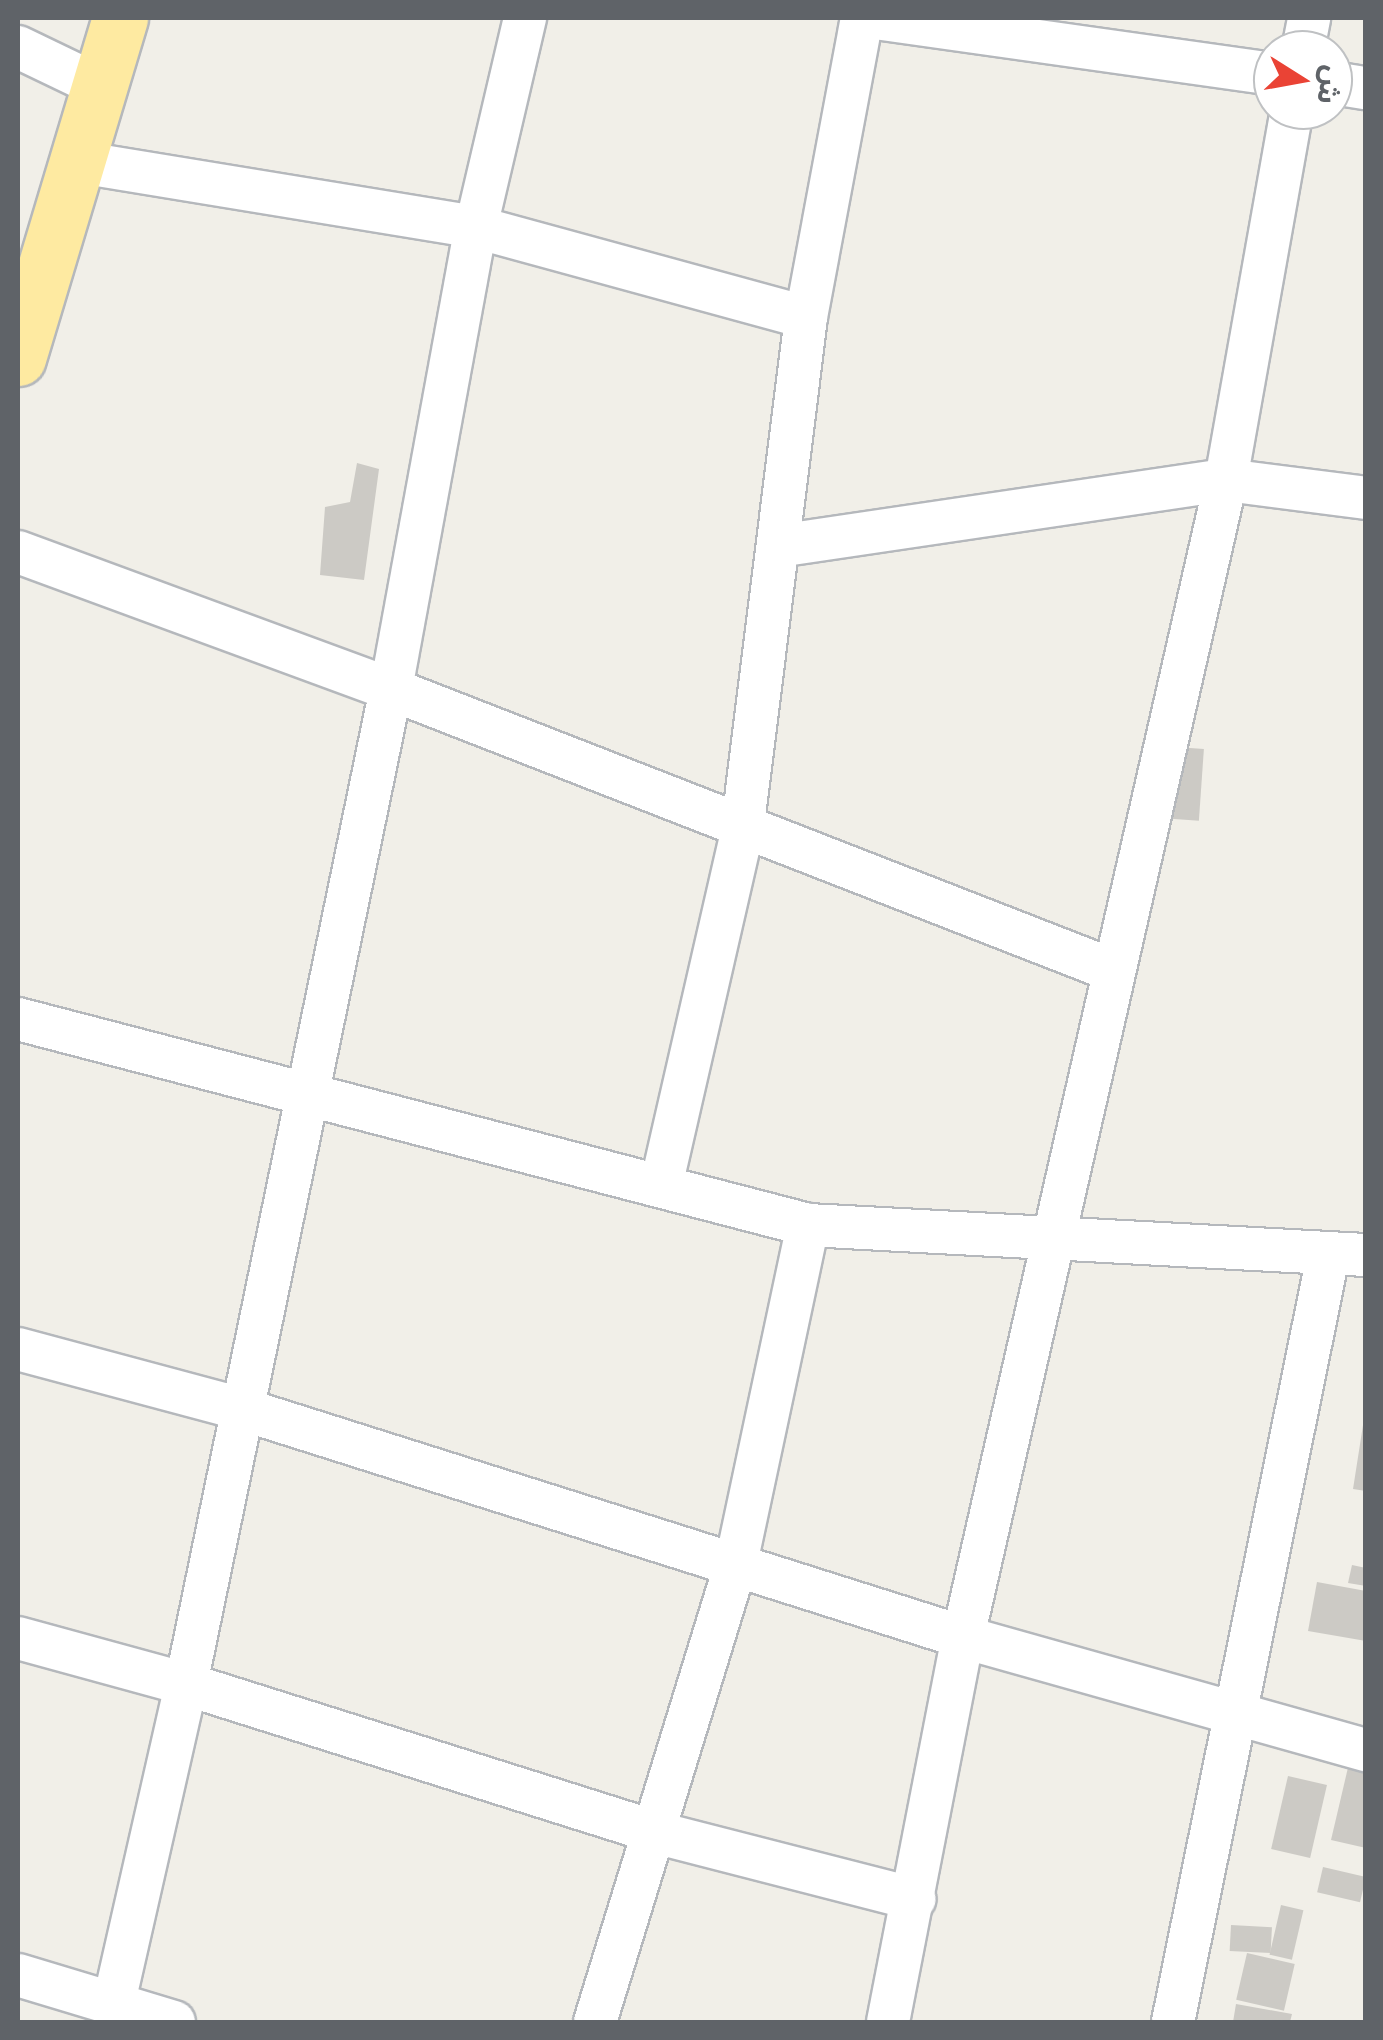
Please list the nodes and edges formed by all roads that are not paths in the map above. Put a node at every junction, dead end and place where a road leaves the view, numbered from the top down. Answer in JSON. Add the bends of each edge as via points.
{"nodes":[{"id":1,"x":120,"y":18,"type":"edge"},
{"id":2,"x":525,"y":18,"type":"edge"},
{"id":3,"x":862,"y":18,"type":"edge"},
{"id":4,"x":875,"y":18,"type":"edge"},
{"id":5,"x":18,"y":48,"type":"edge"},
{"id":6,"x":1253,"y":71,"type":"edge"},
{"id":7,"x":99,"y":86,"type":"junction"},
{"id":8,"x":1288,"y":130,"type":"edge"},
{"id":9,"x":79,"y":162,"type":"junction"},
{"id":10,"x":476,"y":227,"type":"junction"},
{"id":11,"x":806,"y":317,"type":"junction"},
{"id":12,"x":18,"y":358,"type":"edge"},
{"id":13,"x":1226,"y":480,"type":"junction"},
{"id":14,"x":1366,"y":498,"type":"edge"},
{"id":15,"x":778,"y":546,"type":"junction"},
{"id":16,"x":18,"y":552,"type":"edge"},
{"id":17,"x":391,"y":689,"type":"junction"},
{"id":18,"x":742,"y":831,"type":"junction"},
{"id":19,"x":1112,"y":970,"type":"junction"},
{"id":20,"x":18,"y":1019,"type":"edge"},
{"id":21,"x":306,"y":1091,"type":"junction"},
{"id":22,"x":661,"y":1186,"type":"junction"},
{"id":23,"x":808,"y":1225,"type":"junction"},
{"id":24,"x":1055,"y":1242,"type":"junction"},
{"id":25,"x":1347,"y":1255,"type":"edge"},
{"id":26,"x":18,"y":1348,"type":"edge"},
{"id":27,"x":242,"y":1410,"type":"junction"},
{"id":28,"x":735,"y":1568,"type":"junction"},
{"id":29,"x":963,"y":1636,"type":"junction"},
{"id":30,"x":18,"y":1638,"type":"edge"},
{"id":31,"x":186,"y":1684,"type":"junction"},
{"id":32,"x":1235,"y":1712,"type":"junction"},
{"id":33,"x":1366,"y":1750,"type":"edge"},
{"id":34,"x":654,"y":1832,"type":"junction"},
{"id":35,"x":915,"y":1899,"type":"junction"},
{"id":36,"x":18,"y":1975,"type":"edge"},
{"id":37,"x":114,"y":2002,"type":"junction"},
{"id":38,"x":174,"y":2022,"type":"edge"},
{"id":39,"x":595,"y":2022,"type":"edge"},
{"id":40,"x":888,"y":2022,"type":"edge"},
{"id":41,"x":1173,"y":2022,"type":"edge"}],
"edges":[{"from":1,"to":7,"type":"highway"},
{"from":2,"to":10,"type":"street"},
{"from":3,"to":11,"type":"street"},
{"from":4,"to":6,"type":"street"},
{"from":5,"to":7,"type":"street"},
{"from":7,"to":9,"type":"highway"},
{"from":8,"to":13,"type":"street"},
{"from":9,"to":10,"type":"street"},
{"from":9,"to":12,"type":"highway"},
{"from":10,"to":11,"type":"street"},
{"from":10,"to":17,"type":"street"},
{"from":11,"to":15,"type":"street"},
{"from":13,"to":14,"type":"street"},
{"from":13,"to":15,"type":"street"},
{"from":13,"to":19,"type":"street"},
{"from":15,"to":18,"type":"street"},
{"from":16,"to":17,"type":"street"},
{"from":17,"to":18,"type":"street"},
{"from":17,"to":21,"type":"street"},
{"from":18,"to":19,"type":"street"},
{"from":18,"to":22,"type":"street"},
{"from":19,"to":24,"type":"street"},
{"from":20,"to":21,"type":"street"},
{"from":21,"to":22,"type":"street"},
{"from":21,"to":27,"type":"street"},
{"from":22,"to":23,"type":"street"},
{"from":23,"to":24,"type":"street"},
{"from":23,"to":28,"type":"street"},
{"from":24,"to":25,"type":"street"},
{"from":24,"to":29,"type":"street"},
{"from":25,"to":32,"type":"street"},
{"from":26,"to":27,"type":"street"},
{"from":27,"to":28,"type":"street"},
{"from":27,"to":31,"type":"street"},
{"from":28,"to":29,"type":"street"},
{"from":28,"to":34,"type":"street"},
{"from":29,"to":32,"type":"street"},
{"from":29,"to":35,"type":"street"},
{"from":30,"to":31,"type":"street"},
{"from":31,"to":34,"type":"street"},
{"from":31,"to":37,"type":"street"},
{"from":32,"to":33,"type":"street"},
{"from":32,"to":41,"type":"street"},
{"from":34,"to":35,"type":"street"},
{"from":34,"to":39,"type":"street"},
{"from":35,"to":40,"type":"street"},
{"from":36,"to":37,"type":"street"},
{"from":37,"to":38,"type":"street"}]}
